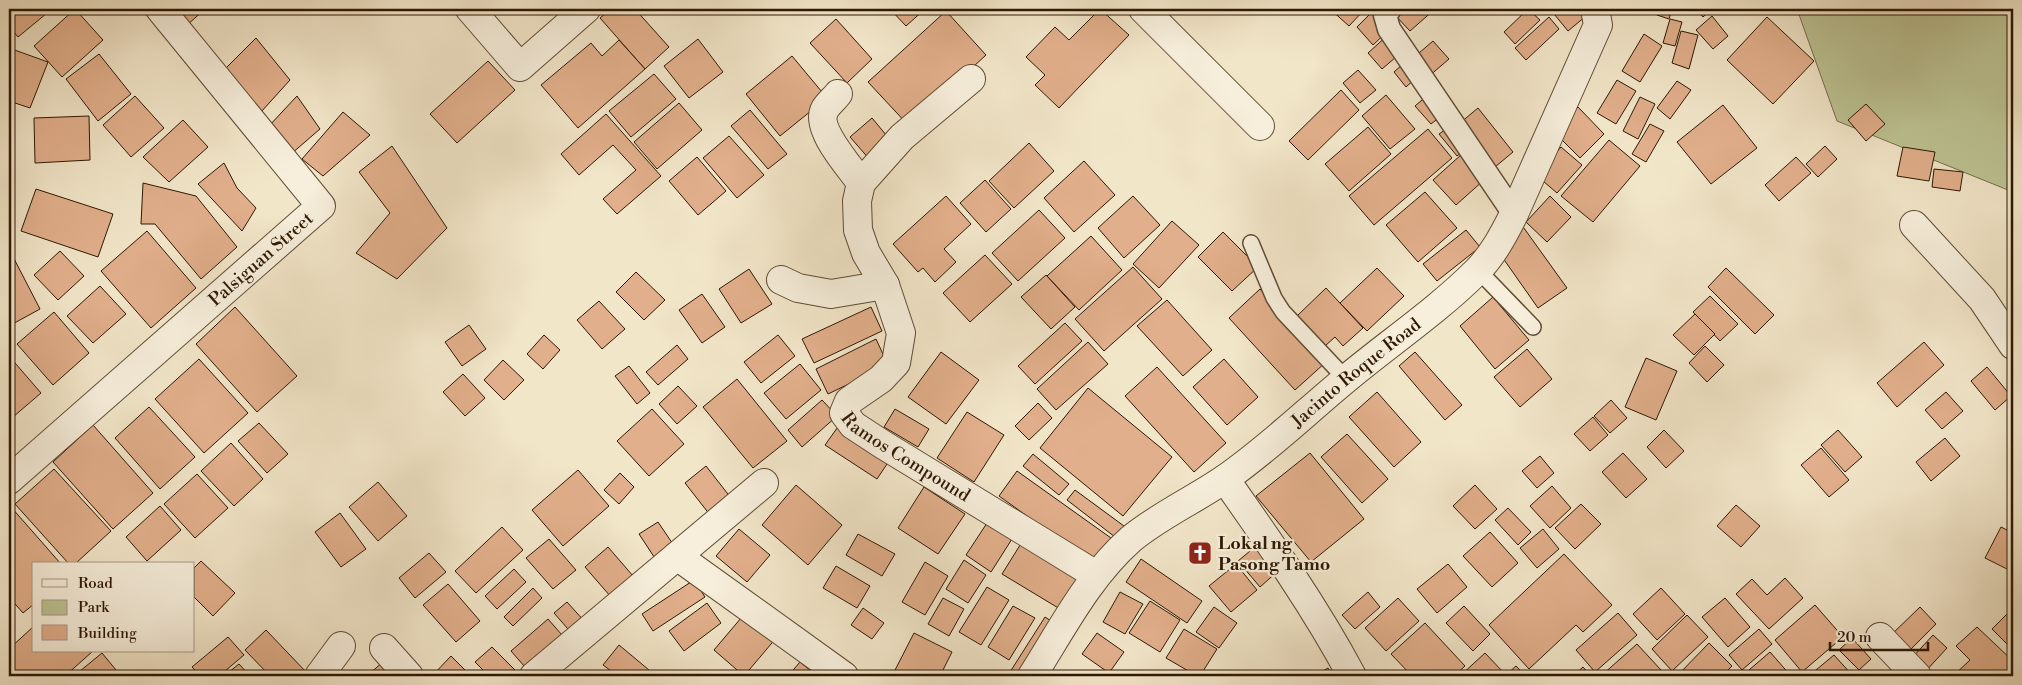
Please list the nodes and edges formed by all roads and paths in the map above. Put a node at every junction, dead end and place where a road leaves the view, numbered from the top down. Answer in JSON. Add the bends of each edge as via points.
{"nodes":[{"id":1,"x":160,"y":9,"type":"edge"},
{"id":2,"x":470,"y":9,"type":"edge"},
{"id":3,"x":586,"y":9,"type":"edge"},
{"id":4,"x":1143,"y":9,"type":"edge"},
{"id":5,"x":1390,"y":9,"type":"edge"},
{"id":6,"x":1595,"y":9,"type":"edge"},
{"id":7,"x":972,"y":79,"type":"dead end"},
{"id":8,"x":838,"y":94,"type":"dead end"},
{"id":9,"x":1260,"y":126,"type":"dead end"},
{"id":10,"x":861,"y":183,"type":"junction"},
{"id":11,"x":1514,"y":214,"type":"junction"},
{"id":12,"x":1914,"y":225,"type":"dead end"},
{"id":13,"x":1251,"y":243,"type":"dead end"},
{"id":14,"x":1478,"y":270,"type":"junction"},
{"id":15,"x":780,"y":280,"type":"dead end"},
{"id":16,"x":885,"y":285,"type":"junction"},
{"id":17,"x":1533,"y":327,"type":"dead end"},
{"id":18,"x":2013,"y":345,"type":"edge"},
{"id":19,"x":1346,"y":379,"type":"junction"},
{"id":20,"x":1225,"y":479,"type":"junction"},
{"id":21,"x":9,"y":480,"type":"edge"},
{"id":22,"x":764,"y":483,"type":"dead end"},
{"id":23,"x":677,"y":556,"type":"junction"},
{"id":24,"x":1096,"y":575,"type":"junction"},
{"id":25,"x":1880,"y":637,"type":"dead end"},
{"id":26,"x":340,"y":646,"type":"dead end"},
{"id":27,"x":384,"y":648,"type":"dead end"},
{"id":28,"x":319,"y":676,"type":"edge"},
{"id":29,"x":409,"y":676,"type":"edge"},
{"id":30,"x":534,"y":676,"type":"edge"},
{"id":31,"x":844,"y":676,"type":"edge"},
{"id":32,"x":1032,"y":676,"type":"edge"},
{"id":33,"x":1352,"y":676,"type":"edge"},
{"id":34,"x":1917,"y":676,"type":"edge"}],
"edges":[{"from":1,"to":21,"type":"street","name":"Palsiguan Street","via":[[320,206]]},
{"from":2,"to":3,"type":"street","via":[[520,67]]},
{"from":4,"to":9,"type":"street"},
{"from":5,"to":11,"type":"street","via":[[1385,15],[1389,29]]},
{"from":6,"to":11,"type":"street","name":"Jacinto Roque Road","via":[[1598,25]]},
{"from":7,"to":10,"type":"street","via":[[902,137]]},
{"from":8,"to":10,"type":"street","via":[[824,109],[822,120],[830,141]]},
{"from":10,"to":16,"type":"street","name":"Ramos Compound","via":[[857,201],[858,230],[866,253]]},
{"from":11,"to":14,"type":"street","name":"Jacinto Roque Road","via":[[1500,242]]},
{"from":12,"to":18,"type":"street","via":[[1982,299]]},
{"from":13,"to":19,"type":"lane","via":[[1283,312]]},
{"from":14,"to":17,"type":"lane"},
{"from":14,"to":19,"type":"street","name":"Jacinto Roque Road"},
{"from":15,"to":16,"type":"street","via":[[798,288],[831,294]]},
{"from":16,"to":24,"type":"street","name":"Ramos Compound","via":[[901,333],[896,363],[881,379],[849,401],[844,413],[853,425],[882,444]]},
{"from":19,"to":20,"type":"street","name":"Jacinto Roque Road","via":[[1267,448]]},
{"from":20,"to":24,"type":"street","name":"Jacinto Roque Road","via":[[1132,539]]},
{"from":20,"to":33,"type":"street","via":[[1282,559]]},
{"from":22,"to":23,"type":"street"},
{"from":23,"to":30,"type":"street"},
{"from":23,"to":31,"type":"street"},
{"from":24,"to":32,"type":"street","name":"Jacinto Roque Road"},
{"from":25,"to":34,"type":"street"},
{"from":26,"to":28,"type":"street"},
{"from":27,"to":29,"type":"street"}]}
